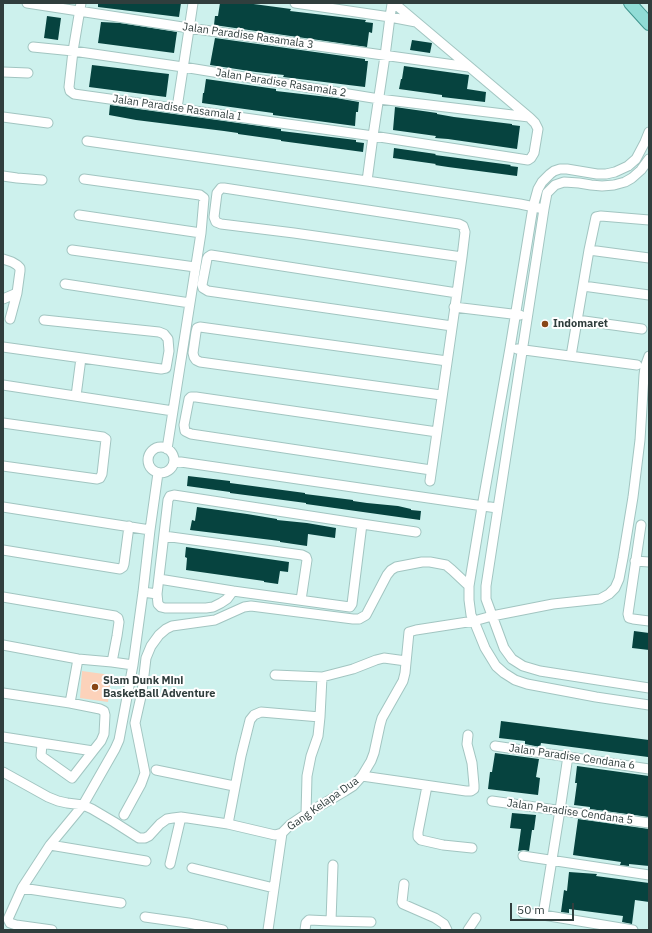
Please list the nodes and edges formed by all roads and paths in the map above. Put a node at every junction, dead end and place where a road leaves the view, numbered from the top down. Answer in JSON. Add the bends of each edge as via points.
{"nodes":[{"id":1,"x":27,"y":3,"type":"edge"},
{"id":2,"x":193,"y":3,"type":"edge"},
{"id":3,"x":295,"y":3,"type":"edge"},
{"id":4,"x":630,"y":3,"type":"edge"},
{"id":5,"x":80,"y":7,"type":"edge"},
{"id":6,"x":390,"y":17,"type":"junction"},
{"id":7,"x":648,"y":21,"type":"edge"},
{"id":8,"x":417,"y":22,"type":"junction"},
{"id":9,"x":189,"y":28,"type":"junction"},
{"id":10,"x":33,"y":47,"type":"dead end"},
{"id":11,"x":73,"y":51,"type":"junction"},
{"id":12,"x":385,"y":56,"type":"junction"},
{"id":13,"x":183,"y":67,"type":"junction"},
{"id":14,"x":469,"y":67,"type":"junction"},
{"id":15,"x":3,"y":72,"type":"edge"},
{"id":16,"x":28,"y":73,"type":"dead end"},
{"id":17,"x":379,"y":99,"type":"junction"},
{"id":18,"x":177,"y":108,"type":"junction"},
{"id":19,"x":3,"y":117,"type":"edge"},
{"id":20,"x":530,"y":118,"type":"junction"},
{"id":21,"x":48,"y":123,"type":"dead end"},
{"id":22,"x":649,"y":132,"type":"edge"},
{"id":23,"x":373,"y":136,"type":"junction"},
{"id":24,"x":87,"y":141,"type":"dead end"},
{"id":25,"x":649,"y":159,"type":"edge"},
{"id":26,"x":3,"y":176,"type":"edge"},
{"id":27,"x":84,"y":178,"type":"dead end"},
{"id":28,"x":42,"y":180,"type":"dead end"},
{"id":29,"x":367,"y":181,"type":"junction"},
{"id":30,"x":533,"y":207,"type":"junction"},
{"id":31,"x":544,"y":209,"type":"junction"},
{"id":32,"x":79,"y":215,"type":"dead end"},
{"id":33,"x":649,"y":220,"type":"edge"},
{"id":34,"x":201,"y":232,"type":"junction"},
{"id":35,"x":72,"y":250,"type":"dead end"},
{"id":36,"x":589,"y":250,"type":"junction"},
{"id":37,"x":462,"y":257,"type":"junction"},
{"id":38,"x":649,"y":258,"type":"edge"},
{"id":39,"x":3,"y":259,"type":"edge"},
{"id":40,"x":195,"y":267,"type":"junction"},
{"id":41,"x":65,"y":284,"type":"dead end"},
{"id":42,"x":583,"y":286,"type":"junction"},
{"id":43,"x":17,"y":293,"type":"junction"},
{"id":44,"x":456,"y":293,"type":"junction"},
{"id":45,"x":649,"y":295,"type":"edge"},
{"id":46,"x":3,"y":299,"type":"edge"},
{"id":47,"x":190,"y":303,"type":"junction"},
{"id":48,"x":454,"y":307,"type":"junction"},
{"id":49,"x":515,"y":315,"type":"junction"},
{"id":50,"x":528,"y":316,"type":"junction"},
{"id":51,"x":10,"y":319,"type":"dead end"},
{"id":52,"x":44,"y":320,"type":"dead end"},
{"id":53,"x":577,"y":320,"type":"junction"},
{"id":54,"x":452,"y":326,"type":"junction"},
{"id":55,"x":642,"y":329,"type":"dead end"},
{"id":56,"x":3,"y":347,"type":"edge"},
{"id":57,"x":510,"y":348,"type":"junction"},
{"id":58,"x":523,"y":350,"type":"junction"},
{"id":59,"x":571,"y":356,"type":"junction"},
{"id":60,"x":649,"y":356,"type":"edge"},
{"id":61,"x":81,"y":358,"type":"junction"},
{"id":62,"x":447,"y":361,"type":"junction"},
{"id":63,"x":644,"y":366,"type":"edge"},
{"id":64,"x":3,"y":385,"type":"edge"},
{"id":65,"x":442,"y":395,"type":"junction"},
{"id":66,"x":76,"y":396,"type":"junction"},
{"id":67,"x":173,"y":411,"type":"junction"},
{"id":68,"x":3,"y":423,"type":"edge"},
{"id":69,"x":437,"y":432,"type":"junction"},
{"id":70,"x":167,"y":449,"type":"junction"},
{"id":71,"x":174,"y":461,"type":"junction"},
{"id":72,"x":3,"y":466,"type":"edge"},
{"id":73,"x":431,"y":470,"type":"junction"},
{"id":74,"x":158,"y":473,"type":"junction"},
{"id":75,"x":430,"y":480,"type":"dead end"},
{"id":76,"x":3,"y":507,"type":"edge"},
{"id":77,"x":482,"y":507,"type":"junction"},
{"id":78,"x":497,"y":508,"type":"junction"},
{"id":79,"x":362,"y":524,"type":"junction"},
{"id":80,"x":641,"y":525,"type":"dead end"},
{"id":81,"x":129,"y":526,"type":"junction"},
{"id":82,"x":150,"y":530,"type":"junction"},
{"id":83,"x":416,"y":532,"type":"dead end"},
{"id":84,"x":164,"y":536,"type":"junction"},
{"id":85,"x":3,"y":550,"type":"edge"},
{"id":86,"x":636,"y":561,"type":"junction"},
{"id":87,"x":649,"y":562,"type":"edge"},
{"id":88,"x":158,"y":579,"type":"junction"},
{"id":89,"x":469,"y":586,"type":"junction"},
{"id":90,"x":233,"y":591,"type":"junction"},
{"id":91,"x":143,"y":592,"type":"junction"},
{"id":92,"x":157,"y":594,"type":"junction"},
{"id":93,"x":3,"y":597,"type":"edge"},
{"id":94,"x":301,"y":600,"type":"junction"},
{"id":95,"x":492,"y":616,"type":"junction"},
{"id":96,"x":474,"y":621,"type":"junction"},
{"id":97,"x":649,"y":621,"type":"edge"},
{"id":98,"x":500,"y":637,"type":"junction"},
{"id":99,"x":483,"y":643,"type":"junction"},
{"id":100,"x":3,"y":645,"type":"edge"},
{"id":101,"x":78,"y":659,"type":"junction"},
{"id":102,"x":406,"y":661,"type":"junction"},
{"id":103,"x":112,"y":662,"type":"junction"},
{"id":104,"x":133,"y":666,"type":"junction"},
{"id":105,"x":276,"y":676,"type":"dead end"},
{"id":106,"x":322,"y":677,"type":"junction"},
{"id":107,"x":600,"y":681,"type":"junction"},
{"id":108,"x":649,"y":688,"type":"edge"},
{"id":109,"x":3,"y":693,"type":"edge"},
{"id":110,"x":596,"y":697,"type":"junction"},
{"id":111,"x":70,"y":703,"type":"junction"},
{"id":112,"x":649,"y":705,"type":"edge"},
{"id":113,"x":320,"y":717,"type":"junction"},
{"id":114,"x":468,"y":735,"type":"dead end"},
{"id":115,"x":3,"y":737,"type":"edge"},
{"id":116,"x":42,"y":744,"type":"junction"},
{"id":117,"x":495,"y":746,"type":"dead end"},
{"id":118,"x":93,"y":751,"type":"junction"},
{"id":119,"x":568,"y":756,"type":"junction"},
{"id":120,"x":649,"y":769,"type":"edge"},
{"id":121,"x":156,"y":770,"type":"dead end"},
{"id":122,"x":3,"y":772,"type":"edge"},
{"id":123,"x":362,"y":776,"type":"junction"},
{"id":124,"x":234,"y":786,"type":"junction"},
{"id":125,"x":427,"y":786,"type":"junction"},
{"id":126,"x":492,"y":801,"type":"dead end"},
{"id":127,"x":83,"y":805,"type":"junction"},
{"id":128,"x":560,"y":810,"type":"junction"},
{"id":129,"x":306,"y":814,"type":"junction"},
{"id":130,"x":124,"y":815,"type":"dead end"},
{"id":131,"x":181,"y":817,"type":"junction"},
{"id":132,"x":649,"y":823,"type":"edge"},
{"id":133,"x":228,"y":824,"type":"junction"},
{"id":134,"x":282,"y":833,"type":"junction"},
{"id":135,"x":50,"y":845,"type":"junction"},
{"id":136,"x":472,"y":848,"type":"dead end"},
{"id":137,"x":523,"y":856,"type":"dead end"},
{"id":138,"x":146,"y":861,"type":"dead end"},
{"id":139,"x":552,"y":861,"type":"junction"},
{"id":140,"x":170,"y":864,"type":"dead end"},
{"id":141,"x":333,"y":865,"type":"dead end"},
{"id":142,"x":192,"y":868,"type":"dead end"},
{"id":143,"x":649,"y":875,"type":"edge"},
{"id":144,"x":404,"y":884,"type":"dead end"},
{"id":145,"x":22,"y":888,"type":"junction"},
{"id":146,"x":274,"y":888,"type":"junction"},
{"id":147,"x":121,"y":902,"type":"dead end"},
{"id":148,"x":523,"y":913,"type":"dead end"},
{"id":149,"x":543,"y":915,"type":"junction"},
{"id":150,"x":144,"y":917,"type":"dead end"},
{"id":151,"x":476,"y":918,"type":"dead end"},
{"id":152,"x":5,"y":919,"type":"edge"},
{"id":153,"x":331,"y":921,"type":"junction"},
{"id":154,"x":371,"y":922,"type":"dead end"},
{"id":155,"x":52,"y":930,"type":"edge"},
{"id":156,"x":223,"y":930,"type":"edge"},
{"id":157,"x":268,"y":930,"type":"edge"},
{"id":158,"x":305,"y":930,"type":"edge"},
{"id":159,"x":446,"y":930,"type":"edge"},
{"id":160,"x":468,"y":930,"type":"edge"},
{"id":161,"x":633,"y":930,"type":"edge"}],
"edges":[{"from":1,"to":5,"type":"street","name":"Jalan Paradise Rasamala 3"},
{"from":2,"to":9,"type":"street"},
{"from":3,"to":6,"type":"street"},
{"from":4,"to":7,"type":"main road"},
{"from":5,"to":9,"type":"street","name":"Jalan Paradise Rasamala 3"},
{"from":5,"to":11,"type":"street","name":"Jalan Paradise Rasamala I"},
{"from":6,"to":8,"type":"street"},
{"from":6,"to":8,"type":"street","via":[[392,5],[395,4]]},
{"from":6,"to":12,"type":"street"},
{"from":8,"to":14,"type":"street"},
{"from":9,"to":12,"type":"street","name":"Jalan Paradise Rasamala 3"},
{"from":9,"to":13,"type":"street"},
{"from":10,"to":11,"type":"street","name":"Jalan Paradise Rasamala 2"},
{"from":11,"to":13,"type":"street","name":"Jalan Paradise Rasamala 2"},
{"from":11,"to":18,"type":"street","name":"Jalan Paradise Rasamala I","via":[[69,87],[74,94]]},
{"from":12,"to":14,"type":"street","name":"Jalan Paradise Rasamala 3"},
{"from":12,"to":17,"type":"street"},
{"from":13,"to":17,"type":"street","name":"Jalan Paradise Rasamala 2"},
{"from":13,"to":18,"type":"street"},
{"from":14,"to":20,"type":"street"},
{"from":15,"to":16,"type":"street"},
{"from":17,"to":20,"type":"street","name":"Jalan Paradise Rasamala 2"},
{"from":17,"to":23,"type":"street"},
{"from":18,"to":23,"type":"street","name":"Jalan Paradise Rasamala I"},
{"from":19,"to":21,"type":"street"},
{"from":20,"to":23,"type":"street","name":"Jalan Paradise Rasamala I","via":[[538,129],[534,153],[528,160]]},
{"from":22,"to":30,"type":"street","via":[[636,159],[615,172],[597,174],[567,169],[554,171],[542,182]]},
{"from":23,"to":29,"type":"street"},
{"from":24,"to":29,"type":"street"},
{"from":25,"to":31,"type":"street","via":[[632,178],[614,185],[564,182],[548,193]]},
{"from":26,"to":28,"type":"street"},
{"from":27,"to":34,"type":"street","via":[[203,196]]},
{"from":29,"to":30,"type":"street"},
{"from":30,"to":31,"type":"street"},
{"from":30,"to":49,"type":"street"},
{"from":31,"to":50,"type":"street"},
{"from":32,"to":34,"type":"street"},
{"from":33,"to":36,"type":"street","via":[[596,217]]},
{"from":34,"to":40,"type":"street"},
{"from":35,"to":40,"type":"street"},
{"from":36,"to":38,"type":"street"},
{"from":36,"to":42,"type":"street"},
{"from":37,"to":37,"type":"street","via":[[221,224],[216,222],[214,217],[218,193],[224,188],[458,224],[465,232]]},
{"from":37,"to":44,"type":"street"},
{"from":39,"to":43,"type":"street","via":[[20,268]]},
{"from":40,"to":47,"type":"street"},
{"from":41,"to":47,"type":"street"},
{"from":42,"to":45,"type":"street"},
{"from":42,"to":53,"type":"street"},
{"from":43,"to":46,"type":"street"},
{"from":43,"to":51,"type":"street"},
{"from":44,"to":48,"type":"street"},
{"from":44,"to":54,"type":"street","via":[[211,255],[207,260],[202,285],[208,291]]},
{"from":47,"to":67,"type":"street"},
{"from":48,"to":49,"type":"street"},
{"from":48,"to":54,"type":"street"},
{"from":49,"to":50,"type":"street"},
{"from":49,"to":57,"type":"street"},
{"from":50,"to":58,"type":"street"},
{"from":52,"to":61,"type":"street","via":[[159,332],[168,339],[169,351],[164,369]]},
{"from":53,"to":55,"type":"street"},
{"from":53,"to":59,"type":"street"},
{"from":54,"to":62,"type":"street"},
{"from":56,"to":61,"type":"street"},
{"from":57,"to":58,"type":"street"},
{"from":57,"to":77,"type":"street"},
{"from":58,"to":59,"type":"street"},
{"from":58,"to":78,"type":"street"},
{"from":59,"to":63,"type":"street"},
{"from":60,"to":63,"type":"street"},
{"from":61,"to":66,"type":"street"},
{"from":62,"to":65,"type":"street"},
{"from":62,"to":65,"type":"street","via":[[200,326],[196,332],[193,353],[200,362]]},
{"from":63,"to":95,"type":"street","via":[[640,440],[633,497],[619,579],[615,588],[600,599],[552,604]]},
{"from":64,"to":66,"type":"street"},
{"from":65,"to":69,"type":"street"},
{"from":66,"to":67,"type":"street"},
{"from":67,"to":70,"type":"street"},
{"from":68,"to":72,"type":"street","via":[[106,439],[102,474],[97,479]]},
{"from":69,"to":73,"type":"street"},
{"from":69,"to":73,"type":"street","via":[[196,397],[189,399],[184,425],[185,431],[191,434]]},
{"from":70,"to":71,"type":"street"},
{"from":70,"to":74,"type":"street","via":[[155,448],[148,458],[151,469]]},
{"from":71,"to":74,"type":"street","via":[[169,470]]},
{"from":71,"to":77,"type":"street"},
{"from":73,"to":75,"type":"street"},
{"from":74,"to":82,"type":"street"},
{"from":76,"to":81,"type":"street"},
{"from":77,"to":78,"type":"street"},
{"from":77,"to":89,"type":"street"},
{"from":78,"to":95,"type":"street","via":[[486,586],[486,599]]},
{"from":79,"to":83,"type":"street"},
{"from":79,"to":84,"type":"street","via":[[174,495],[168,500]]},
{"from":79,"to":94,"type":"street","via":[[351,606]]},
{"from":80,"to":86,"type":"street"},
{"from":81,"to":82,"type":"street"},
{"from":81,"to":85,"type":"street","via":[[124,564],[120,569]]},
{"from":82,"to":91,"type":"street"},
{"from":84,"to":88,"type":"street"},
{"from":84,"to":94,"type":"street","via":[[302,555],[307,560]]},
{"from":86,"to":87,"type":"street"},
{"from":86,"to":97,"type":"street","via":[[628,614],[632,619]]},
{"from":88,"to":90,"type":"street"},
{"from":88,"to":92,"type":"street"},
{"from":89,"to":96,"type":"street","via":[[471,615]]},
{"from":89,"to":130,"type":"street","via":[[446,565],[422,562],[391,570],[366,616],[359,619],[251,606],[215,620],[166,629],[159,635],[146,658],[135,723],[145,773],[142,784]]},
{"from":90,"to":92,"type":"street","via":[[221,603],[206,608],[161,607]]},
{"from":90,"to":94,"type":"street"},
{"from":91,"to":92,"type":"street"},
{"from":91,"to":104,"type":"street"},
{"from":93,"to":103,"type":"street","via":[[115,616],[119,622]]},
{"from":95,"to":96,"type":"street"},
{"from":95,"to":98,"type":"street"},
{"from":96,"to":99,"type":"street"},
{"from":96,"to":102,"type":"street","name":"Gang Kelapa Dua","via":[[410,631]]},
{"from":98,"to":99,"type":"street"},
{"from":98,"to":107,"type":"street","via":[[512,659],[522,666]]},
{"from":99,"to":110,"type":"street","via":[[496,666],[515,680]]},
{"from":100,"to":101,"type":"street"},
{"from":101,"to":103,"type":"street"},
{"from":101,"to":111,"type":"street"},
{"from":102,"to":106,"type":"street","via":[[384,658]]},
{"from":102,"to":123,"type":"street","name":"Gang Kelapa Dua","via":[[403,681],[382,718],[374,753]]},
{"from":103,"to":104,"type":"street"},
{"from":104,"to":127,"type":"street","via":[[116,749]]},
{"from":105,"to":106,"type":"street"},
{"from":106,"to":113,"type":"street"},
{"from":107,"to":108,"type":"street"},
{"from":107,"to":110,"type":"street"},
{"from":109,"to":111,"type":"street"},
{"from":110,"to":112,"type":"street"},
{"from":111,"to":118,"type":"street","via":[[104,711],[104,734]]},
{"from":113,"to":124,"type":"street","via":[[261,712],[254,715],[246,734]]},
{"from":113,"to":129,"type":"street","via":[[318,736],[307,776]]},
{"from":114,"to":125,"type":"street","via":[[474,789],[466,791]]},
{"from":115,"to":116,"type":"street"},
{"from":116,"to":118,"type":"street"},
{"from":116,"to":118,"type":"street","via":[[41,756],[72,778]]},
{"from":117,"to":119,"type":"street","name":"Jalan Paradise Cendana 6"},
{"from":119,"to":120,"type":"street","name":"Jalan Paradise Cendana 6"},
{"from":119,"to":128,"type":"street"},
{"from":121,"to":124,"type":"street"},
{"from":122,"to":127,"type":"street","via":[[48,797]]},
{"from":123,"to":125,"type":"street"},
{"from":123,"to":129,"type":"street","name":"Gang Kelapa Dua","via":[[353,786]]},
{"from":124,"to":133,"type":"street"},
{"from":125,"to":136,"type":"street","via":[[418,837],[444,845]]},
{"from":126,"to":128,"type":"street","name":"Jalan Paradise Cendana 5"},
{"from":127,"to":131,"type":"street","via":[[139,838],[149,836],[167,820]]},
{"from":127,"to":135,"type":"street"},
{"from":128,"to":132,"type":"street","name":"Jalan Paradise Cendana 5"},
{"from":128,"to":139,"type":"street"},
{"from":129,"to":134,"type":"street","name":"Gang Kelapa Dua"},
{"from":131,"to":133,"type":"street"},
{"from":131,"to":140,"type":"street"},
{"from":133,"to":134,"type":"street","via":[[275,835]]},
{"from":134,"to":146,"type":"street","name":"Gang Kelapa Dua"},
{"from":135,"to":138,"type":"street"},
{"from":135,"to":145,"type":"street"},
{"from":137,"to":139,"type":"street"},
{"from":139,"to":143,"type":"street"},
{"from":139,"to":149,"type":"street"},
{"from":141,"to":153,"type":"street"},
{"from":142,"to":146,"type":"street"},
{"from":144,"to":159,"type":"street","via":[[403,904],[435,918],[444,924]]},
{"from":145,"to":147,"type":"street"},
{"from":145,"to":152,"type":"street"},
{"from":146,"to":157,"type":"street","name":"Gang Kelapa Dua"},
{"from":148,"to":149,"type":"street"},
{"from":149,"to":161,"type":"street"},
{"from":150,"to":156,"type":"street"},
{"from":151,"to":160,"type":"street"},
{"from":152,"to":155,"type":"street","via":[[10,923]]},
{"from":153,"to":154,"type":"street"},
{"from":153,"to":158,"type":"street","via":[[309,920]]}]}
